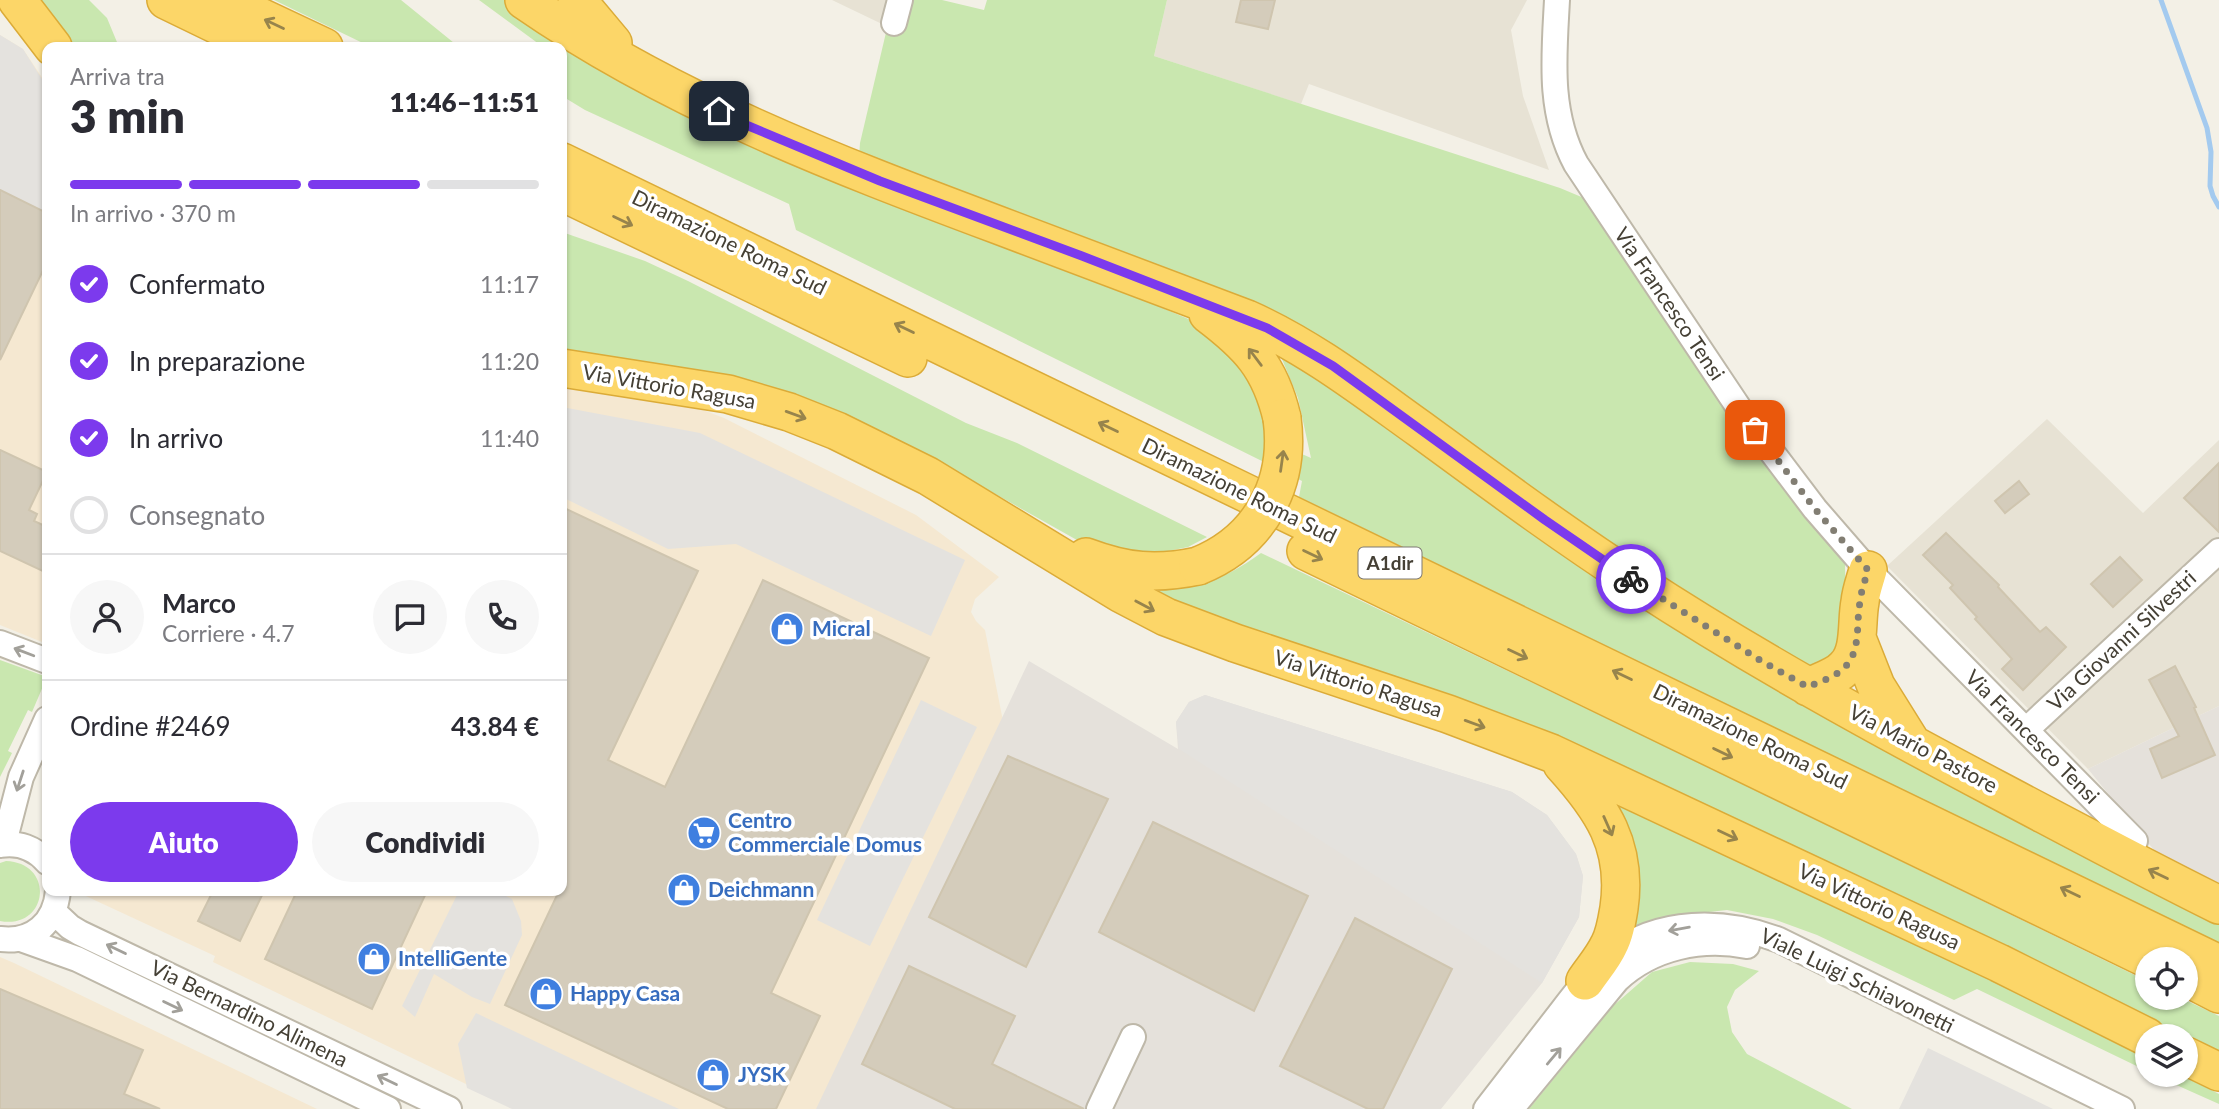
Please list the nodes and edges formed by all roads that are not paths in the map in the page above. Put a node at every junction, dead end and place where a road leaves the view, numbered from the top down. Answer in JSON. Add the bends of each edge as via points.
{"nodes":[{"id":1,"x":17,"y":0,"type":"edge"},
{"id":2,"x":166,"y":0,"type":"edge"},
{"id":3,"x":224,"y":0,"type":"edge"},
{"id":4,"x":524,"y":0,"type":"edge"},
{"id":5,"x":577,"y":0,"type":"edge"},
{"id":6,"x":1558,"y":0,"type":"edge"},
{"id":7,"x":0,"y":8,"type":"edge"},
{"id":8,"x":49,"y":42,"type":"edge"},
{"id":9,"x":49,"y":42,"type":"edge"},
{"id":10,"x":253,"y":42,"type":"edge"},
{"id":11,"x":313,"y":42,"type":"edge"},
{"id":12,"x":657,"y":79,"type":"junction"},
{"id":13,"x":567,"y":164,"type":"edge"},
{"id":14,"x":567,"y":194,"type":"edge"},
{"id":15,"x":1148,"y":282,"type":"junction"},
{"id":16,"x":567,"y":369,"type":"edge"},
{"id":17,"x":1013,"y":528,"type":"junction"},
{"id":18,"x":2219,"y":551,"type":"edge"},
{"id":19,"x":1868,"y":570,"type":"junction"},
{"id":20,"x":1857,"y":638,"type":"junction"},
{"id":21,"x":0,"y":643,"type":"edge"},
{"id":22,"x":42,"y":659,"type":"edge"},
{"id":23,"x":1808,"y":687,"type":"junction"},
{"id":24,"x":42,"y":730,"type":"edge"},
{"id":25,"x":2026,"y":730,"type":"junction"},
{"id":26,"x":1915,"y":746,"type":"junction"},
{"id":27,"x":1552,"y":753,"type":"junction"},
{"id":28,"x":2135,"y":841,"type":"dead end"},
{"id":29,"x":0,"y":845,"type":"edge"},
{"id":30,"x":42,"y":856,"type":"edge"},
{"id":31,"x":56,"y":901,"type":"edge"},
{"id":32,"x":2219,"y":905,"type":"edge"},
{"id":33,"x":11,"y":939,"type":"edge"},
{"id":34,"x":2135,"y":953,"type":"edge"},
{"id":35,"x":2219,"y":964,"type":"edge"},
{"id":36,"x":1585,"y":981,"type":"junction"},
{"id":37,"x":2198,"y":983,"type":"edge"},
{"id":38,"x":2219,"y":993,"type":"edge"},
{"id":39,"x":2135,"y":1031,"type":"edge"},
{"id":40,"x":1133,"y":1037,"type":"dead end"},
{"id":41,"x":2198,"y":1062,"type":"edge"},
{"id":42,"x":2219,"y":1072,"type":"edge"},
{"id":43,"x":388,"y":1109,"type":"edge"},
{"id":44,"x":449,"y":1109,"type":"edge"},
{"id":45,"x":1099,"y":1109,"type":"edge"},
{"id":46,"x":1486,"y":1109,"type":"edge"},
{"id":47,"x":1511,"y":1109,"type":"edge"},
{"id":48,"x":2092,"y":1109,"type":"edge"},
{"id":49,"x":2122,"y":1109,"type":"edge"}],
"edges":[{"from":1,"to":8,"type":"highway"},
{"from":2,"to":10,"type":"highway"},
{"from":11,"to":3,"type":"highway","one_way":true},
{"from":4,"to":12,"type":"highway","name":"Via Mario Pastore"},
{"from":5,"to":12,"type":"highway","via":[[614,44]]},
{"from":6,"to":19,"type":"street","name":"Via Francesco Tensi","via":[[1556,103],[1576,164],[1759,436]]},
{"from":7,"to":9,"type":"highway"},
{"from":12,"to":15,"type":"highway","name":"Via Mario Pastore","via":[[739,122],[880,181]]},
{"from":35,"to":13,"type":"highway","name":"Diramazione Roma Sud","number":"A1dir","one_way":true},
{"from":14,"to":34,"type":"highway","name":"Diramazione Roma Sud","number":"A1dir","one_way":true},
{"from":17,"to":15,"type":"highway","one_way":true,"bridge":true,"via":[[1102,563],[1159,572],[1215,559],[1239,542],[1271,500],[1284,443],[1271,381],[1239,339],[1207,314]]},
{"from":15,"to":23,"type":"highway","name":"Via Mario Pastore","via":[[1247,319],[1306,349],[1632,579]]},
{"from":16,"to":17,"type":"highway","name":"Via Vittorio Ragusa","one_way":true,"via":[[714,391],[789,412],[900,461]]},
{"from":17,"to":27,"type":"highway","name":"Via Vittorio Ragusa","one_way":true,"via":[[1120,593],[1186,625]]},
{"from":18,"to":25,"type":"street","name":"Via Giovanni Silvestri"},
{"from":19,"to":20,"type":"highway"},
{"from":19,"to":25,"type":"street","name":"Via Francesco Tensi"},
{"from":20,"to":23,"type":"highway","via":[[1846,667]]},
{"from":20,"to":26,"type":"highway","via":[[1876,686]]},
{"from":22,"to":21,"type":"street","one_way":true},
{"from":23,"to":26,"type":"highway","name":"Via Mario Pastore"},
{"from":24,"to":29,"type":"street","one_way":true,"via":[[21,777]]},
{"from":25,"to":28,"type":"street","name":"Via Francesco Tensi"},
{"from":32,"to":26,"type":"highway","name":"Via Mario Pastore","one_way":true},
{"from":27,"to":36,"type":"highway","one_way":true,"via":[[1597,805],[1611,831],[1620,864],[1620,902],[1612,940]]},
{"from":27,"to":39,"type":"highway","name":"Via Vittorio Ragusa","one_way":true},
{"from":29,"to":30,"type":"street","via":[[26,847]]},
{"from":31,"to":33,"type":"street","via":[[36,933]]},
{"from":44,"to":31,"type":"street","name":"Via Bernardino Alimena","one_way":true,"via":[[80,933]]},
{"from":33,"to":43,"type":"street","name":"Via Bernardino Alimena","one_way":true,"via":[[77,960]]},
{"from":36,"to":46,"type":"street","name":"Viale Luigi Schiavonetti"},
{"from":49,"to":36,"type":"street","name":"Viale Luigi Schiavonetti","one_way":true,"via":[[1754,931],[1709,925],[1658,933],[1614,954]]},
{"from":37,"to":38,"type":"highway"},
{"from":40,"to":45,"type":"street"},
{"from":41,"to":42,"type":"highway"},
{"from":47,"to":48,"type":"street","name":"Viale Luigi Schiavonetti","one_way":true,"via":[[1623,975],[1659,953],[1710,943],[1746,946],[1783,958]]}]}
